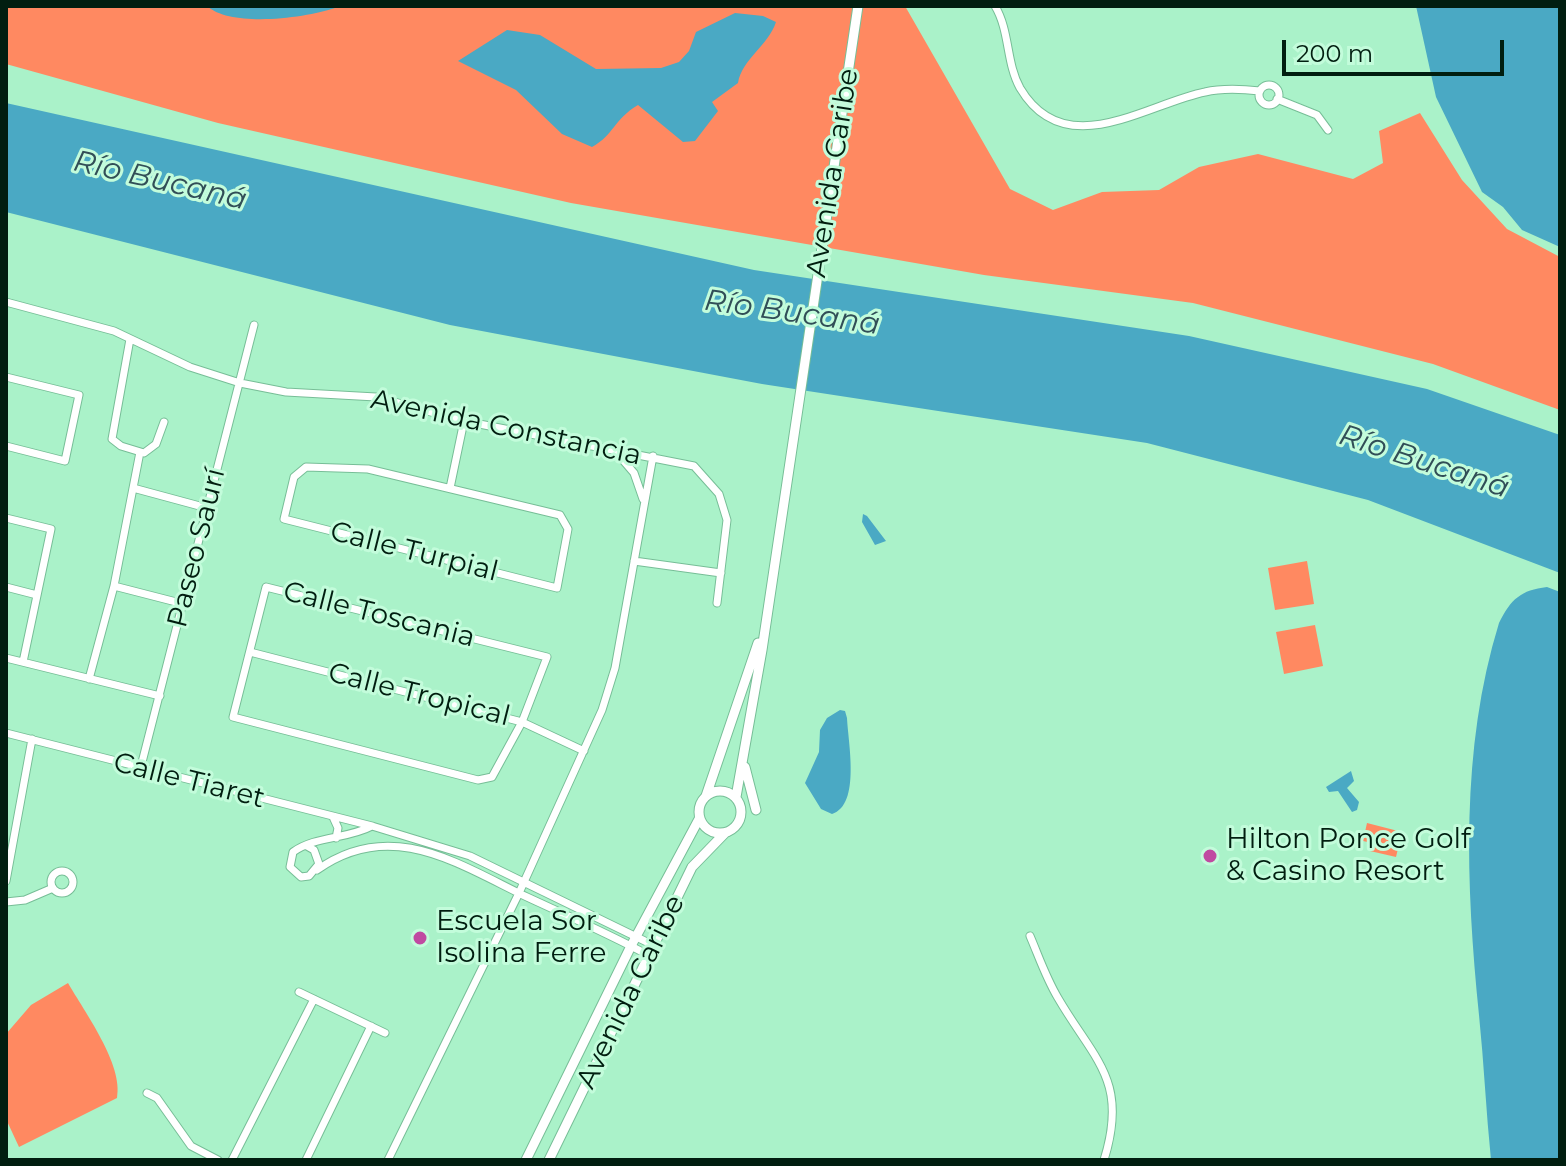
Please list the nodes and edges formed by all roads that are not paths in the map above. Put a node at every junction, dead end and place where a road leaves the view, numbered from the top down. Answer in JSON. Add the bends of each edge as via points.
{"nodes":[{"id":1,"x":858,"y":6,"type":"edge"},
{"id":2,"x":995,"y":6,"type":"edge"},
{"id":3,"x":1260,"y":91,"type":"junction"},
{"id":4,"x":1277,"y":99,"type":"junction"},
{"id":5,"x":1328,"y":130,"type":"dead end"},
{"id":6,"x":6,"y":302,"type":"edge"},
{"id":7,"x":254,"y":325,"type":"dead end"},
{"id":8,"x":130,"y":339,"type":"junction"},
{"id":9,"x":6,"y":377,"type":"edge"},
{"id":10,"x":240,"y":383,"type":"junction"},
{"id":11,"x":464,"y":421,"type":"junction"},
{"id":12,"x":164,"y":422,"type":"dead end"},
{"id":13,"x":6,"y":446,"type":"edge"},
{"id":14,"x":140,"y":452,"type":"junction"},
{"id":15,"x":616,"y":452,"type":"junction"},
{"id":16,"x":653,"y":456,"type":"junction"},
{"id":17,"x":133,"y":488,"type":"junction"},
{"id":18,"x":450,"y":488,"type":"junction"},
{"id":19,"x":643,"y":501,"type":"junction"},
{"id":20,"x":207,"y":508,"type":"junction"},
{"id":21,"x":6,"y":518,"type":"edge"},
{"id":22,"x":634,"y":561,"type":"junction"},
{"id":23,"x":721,"y":573,"type":"junction"},
{"id":24,"x":114,"y":586,"type":"junction"},
{"id":25,"x":6,"y":587,"type":"edge"},
{"id":26,"x":37,"y":595,"type":"junction"},
{"id":27,"x":717,"y":603,"type":"dead end"},
{"id":28,"x":184,"y":604,"type":"junction"},
{"id":29,"x":765,"y":625,"type":"junction"},
{"id":30,"x":250,"y":652,"type":"junction"},
{"id":31,"x":6,"y":658,"type":"edge"},
{"id":32,"x":23,"y":662,"type":"junction"},
{"id":33,"x":89,"y":679,"type":"junction"},
{"id":34,"x":160,"y":696,"type":"junction"},
{"id":35,"x":522,"y":722,"type":"junction"},
{"id":36,"x":6,"y":733,"type":"edge"},
{"id":37,"x":32,"y":739,"type":"junction"},
{"id":38,"x":584,"y":751,"type":"junction"},
{"id":39,"x":744,"y":759,"type":"junction"},
{"id":40,"x":140,"y":770,"type":"junction"},
{"id":41,"x":706,"y":796,"type":"junction"},
{"id":42,"x":736,"y":797,"type":"junction"},
{"id":43,"x":756,"y":810,"type":"dead end"},
{"id":44,"x":333,"y":817,"type":"junction"},
{"id":45,"x":699,"y":819,"type":"junction"},
{"id":46,"x":372,"y":826,"type":"junction"},
{"id":47,"x":725,"y":833,"type":"junction"},
{"id":48,"x":336,"y":838,"type":"junction"},
{"id":49,"x":10,"y":840,"type":"edge"},
{"id":50,"x":307,"y":846,"type":"junction"},
{"id":51,"x":316,"y":871,"type":"junction"},
{"id":52,"x":6,"y":881,"type":"edge"},
{"id":53,"x":523,"y":882,"type":"junction"},
{"id":54,"x":53,"y":888,"type":"dead end"},
{"id":55,"x":519,"y":893,"type":"junction"},
{"id":56,"x":6,"y":902,"type":"edge"},
{"id":57,"x":636,"y":936,"type":"junction"},
{"id":58,"x":1030,"y":936,"type":"dead end"},
{"id":59,"x":653,"y":945,"type":"junction"},
{"id":60,"x":631,"y":946,"type":"junction"},
{"id":61,"x":648,"y":955,"type":"junction"},
{"id":62,"x":299,"y":992,"type":"dead end"},
{"id":63,"x":314,"y":999,"type":"junction"},
{"id":64,"x":371,"y":1026,"type":"junction"},
{"id":65,"x":385,"y":1033,"type":"dead end"},
{"id":66,"x":147,"y":1093,"type":"dead end"},
{"id":67,"x":218,"y":1160,"type":"edge"},
{"id":68,"x":232,"y":1160,"type":"edge"},
{"id":69,"x":306,"y":1160,"type":"edge"},
{"id":70,"x":388,"y":1160,"type":"edge"},
{"id":71,"x":526,"y":1160,"type":"edge"},
{"id":72,"x":549,"y":1160,"type":"edge"},
{"id":73,"x":1104,"y":1160,"type":"edge"}],
"edges":[{"from":1,"to":29,"type":"street","name":"Avenida Caribe"},
{"from":2,"to":3,"type":"street","via":[[1021,89],[1045,114],[1067,124],[1118,122],[1204,92]]},
{"from":3,"to":4,"type":"street","via":[[1263,103]]},
{"from":3,"to":4,"type":"street","via":[[1273,86]]},
{"from":4,"to":5,"type":"street","via":[[1317,115]]},
{"from":6,"to":8,"type":"street","name":"Avenida Constancia"},
{"from":7,"to":10,"type":"street","name":"Paseo Saurí"},
{"from":8,"to":10,"type":"street","name":"Avenida Constancia"},
{"from":8,"to":14,"type":"street","via":[[112,439]]},
{"from":9,"to":13,"type":"street","via":[[79,395],[65,461]]},
{"from":10,"to":11,"type":"street","name":"Avenida Constancia","via":[[286,392],[376,397]]},
{"from":10,"to":20,"type":"street","name":"Paseo Saurí"},
{"from":11,"to":15,"type":"street","name":"Avenida Constancia"},
{"from":11,"to":18,"type":"street"},
{"from":12,"to":14,"type":"street","via":[[156,444]]},
{"from":14,"to":17,"type":"street"},
{"from":15,"to":16,"type":"street","name":"Avenida Constancia"},
{"from":15,"to":19,"type":"street","via":[[634,473]]},
{"from":16,"to":19,"type":"street","name":"Avenida Constancia"},
{"from":16,"to":23,"type":"street","via":[[694,466],[719,494],[727,520]]},
{"from":17,"to":20,"type":"street"},
{"from":17,"to":24,"type":"street"},
{"from":18,"to":18,"type":"street","name":"Calle Turpial","via":[[560,515],[568,529],[557,588],[284,519],[294,477],[306,467],[368,469]]},
{"from":19,"to":22,"type":"street","name":"Avenida Constancia"},
{"from":20,"to":28,"type":"street","name":"Paseo Saurí"},
{"from":21,"to":26,"type":"street","via":[[51,529]]},
{"from":22,"to":23,"type":"street"},
{"from":22,"to":38,"type":"street","name":"Avenida Constancia","via":[[615,668]]},
{"from":23,"to":27,"type":"street"},
{"from":24,"to":28,"type":"street"},
{"from":24,"to":33,"type":"street"},
{"from":25,"to":26,"type":"street"},
{"from":26,"to":32,"type":"street"},
{"from":28,"to":34,"type":"street","name":"Paseo Saurí"},
{"from":29,"to":39,"type":"street","name":"Avenida Caribe"},
{"from":29,"to":41,"type":"street","name":"Avenida Caribe"},
{"from":30,"to":35,"type":"street","name":"Calle Tropical"},
{"from":30,"to":35,"type":"street","name":"Calle Toscania","via":[[233,717],[415,764],[478,780],[492,777]]},
{"from":30,"to":35,"type":"street","name":"Calle Toscania","via":[[266,587],[547,657]]},
{"from":31,"to":32,"type":"street"},
{"from":32,"to":33,"type":"street"},
{"from":33,"to":34,"type":"street"},
{"from":34,"to":40,"type":"street","name":"Paseo Saurí"},
{"from":35,"to":38,"type":"street","name":"Calle Tropical"},
{"from":36,"to":37,"type":"street","name":"Calle Tiaret"},
{"from":37,"to":40,"type":"street","name":"Calle Tiaret"},
{"from":37,"to":49,"type":"street"},
{"from":38,"to":53,"type":"street","name":"Avenida Constancia"},
{"from":39,"to":42,"type":"street","name":"Avenida Caribe"},
{"from":39,"to":43,"type":"street"},
{"from":40,"to":44,"type":"street","name":"Calle Tiaret"},
{"from":41,"to":42,"type":"street","via":[[724,791]]},
{"from":41,"to":45,"type":"street"},
{"from":42,"to":47,"type":"street","via":[[740,817]]},
{"from":44,"to":46,"type":"street","name":"Calle Tiaret"},
{"from":44,"to":48,"type":"street"},
{"from":45,"to":47,"type":"street","via":[[712,832]]},
{"from":45,"to":57,"type":"street","name":"Avenida Caribe"},
{"from":46,"to":48,"type":"street"},
{"from":46,"to":53,"type":"street","name":"Calle Tiaret","via":[[437,843]]},
{"from":47,"to":59,"type":"street","name":"Avenida Caribe","via":[[692,867]]},
{"from":48,"to":50,"type":"street"},
{"from":49,"to":52,"type":"street"},
{"from":50,"to":51,"type":"street","via":[[318,856]]},
{"from":50,"to":51,"type":"street","via":[[293,852],[290,867],[301,877]]},
{"from":51,"to":55,"type":"street","via":[[355,851],[400,846],[444,857]]},
{"from":53,"to":55,"type":"street","name":"Avenida Constancia"},
{"from":53,"to":57,"type":"street","name":"Calle Tiaret"},
{"from":54,"to":56,"type":"street"},
{"from":55,"to":60,"type":"street"},
{"from":55,"to":70,"type":"street","name":"Avenida Constancia"},
{"from":57,"to":59,"type":"street","name":"Calle Tiaret"},
{"from":57,"to":60,"type":"street","name":"Avenida Caribe"},
{"from":58,"to":73,"type":"street","via":[[1057,997],[1108,1078],[1113,1120]]},
{"from":59,"to":61,"type":"street","name":"Avenida Caribe"},
{"from":60,"to":61,"type":"street"},
{"from":60,"to":71,"type":"street","name":"Avenida Caribe"},
{"from":61,"to":72,"type":"street","name":"Avenida Caribe"},
{"from":62,"to":63,"type":"street"},
{"from":63,"to":64,"type":"street"},
{"from":63,"to":68,"type":"street"},
{"from":64,"to":65,"type":"street"},
{"from":64,"to":69,"type":"street"},
{"from":66,"to":67,"type":"street","via":[[157,1098],[183,1139]]}]}
